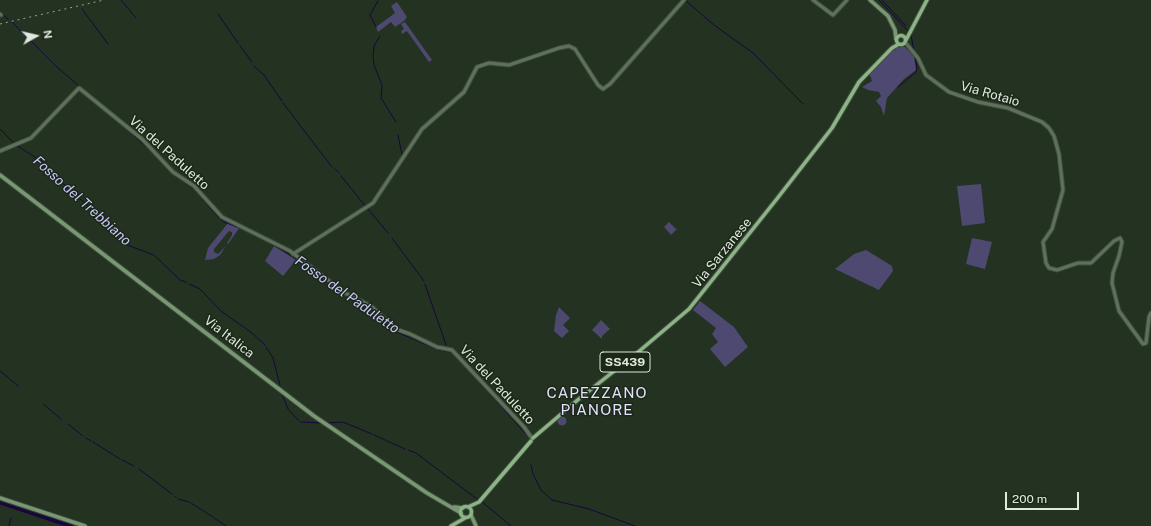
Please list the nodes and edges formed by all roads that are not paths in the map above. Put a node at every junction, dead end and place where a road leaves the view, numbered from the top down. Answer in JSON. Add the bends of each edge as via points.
{"nodes":[{"id":1,"x":684,"y":0,"type":"edge"},
{"id":2,"x":813,"y":0,"type":"edge"},
{"id":3,"x":847,"y":0,"type":"edge"},
{"id":4,"x":870,"y":0,"type":"edge"},
{"id":5,"x":927,"y":0,"type":"edge"},
{"id":6,"x":895,"y":30,"type":"junction"},
{"id":7,"x":910,"y":31,"type":"junction"},
{"id":8,"x":901,"y":35,"type":"junction"},
{"id":9,"x":905,"y":41,"type":"junction"},
{"id":10,"x":898,"y":42,"type":"junction"},
{"id":11,"x":909,"y":47,"type":"junction"},
{"id":12,"x":0,"y":151,"type":"edge"},
{"id":13,"x":0,"y":175,"type":"edge"},
{"id":14,"x":294,"y":254,"type":"junction"},
{"id":15,"x":1151,"y":313,"type":"edge"},
{"id":16,"x":532,"y":439,"type":"junction"},
{"id":17,"x":0,"y":498,"type":"edge"},
{"id":18,"x":477,"y":504,"type":"junction"},
{"id":19,"x":452,"y":507,"type":"junction"},
{"id":20,"x":468,"y":507,"type":"junction"},
{"id":21,"x":463,"y":508,"type":"junction"},
{"id":22,"x":461,"y":513,"type":"junction"},
{"id":23,"x":469,"y":516,"type":"junction"},
{"id":24,"x":458,"y":523,"type":"junction"},
{"id":25,"x":85,"y":526,"type":"edge"},
{"id":26,"x":451,"y":526,"type":"edge"},
{"id":27,"x":475,"y":526,"type":"edge"}],
"edges":[{"from":1,"to":14,"type":"street","via":[[603,89],[570,46],[509,65],[489,63],[477,67],[464,92],[422,129],[373,203]]},
{"from":2,"to":3,"type":"street","via":[[833,15]]},
{"from":4,"to":6,"type":"main road","via":[[888,16]]},
{"from":5,"to":7,"type":"main road"},
{"from":6,"to":8,"type":"main road"},
{"from":6,"to":10,"type":"main road"},
{"from":7,"to":8,"type":"main road","number":"SS439"},
{"from":7,"to":9,"type":"main road"},
{"from":8,"to":9,"type":"main road"},
{"from":8,"to":10,"type":"main road","number":"SS439"},
{"from":9,"to":10,"type":"main road","number":"SS439"},
{"from":9,"to":11,"type":"street","name":"Via Rotaio"},
{"from":10,"to":11,"type":"street"},
{"from":10,"to":16,"type":"main road","name":"Via Sarzanese","number":"SS439","via":[[859,82],[832,128],[689,309]]},
{"from":11,"to":15,"type":"street","name":"Via Rotaio","via":[[926,75],[949,92],[978,102],[1008,108],[1042,122],[1049,128],[1059,154],[1063,190],[1054,225],[1043,242],[1046,263],[1049,268],[1057,270],[1090,263],[1120,238],[1122,242],[1112,284],[1120,311],[1143,344],[1146,343]]},
{"from":12,"to":14,"type":"street","name":"Via del Paduletto","via":[[31,138],[79,88],[142,140],[173,172],[194,186],[222,217]]},
{"from":13,"to":19,"type":"main road","name":"Via Italica","via":[[314,416],[414,485]]},
{"from":14,"to":16,"type":"street","name":"Via del Paduletto","via":[[345,293],[371,306],[396,329],[437,347],[452,350],[524,427]]},
{"from":16,"to":18,"type":"main road","name":"Via Sarzanese","number":"SS439"},
{"from":17,"to":25,"type":"main road"},
{"from":18,"to":20,"type":"main road"},
{"from":18,"to":23,"type":"main road","number":"SS439"},
{"from":19,"to":21,"type":"main road","name":"Via Italica"},
{"from":19,"to":22,"type":"main road","name":"Via Italica"},
{"from":20,"to":21,"type":"main road"},
{"from":20,"to":23,"type":"main road"},
{"from":21,"to":22,"type":"main road"},
{"from":22,"to":23,"type":"main road"},
{"from":22,"to":24,"type":"main road"},
{"from":23,"to":24,"type":"main road","number":"SS439"},
{"from":23,"to":27,"type":"main road"},
{"from":24,"to":26,"type":"main road","number":"SS439"}]}
